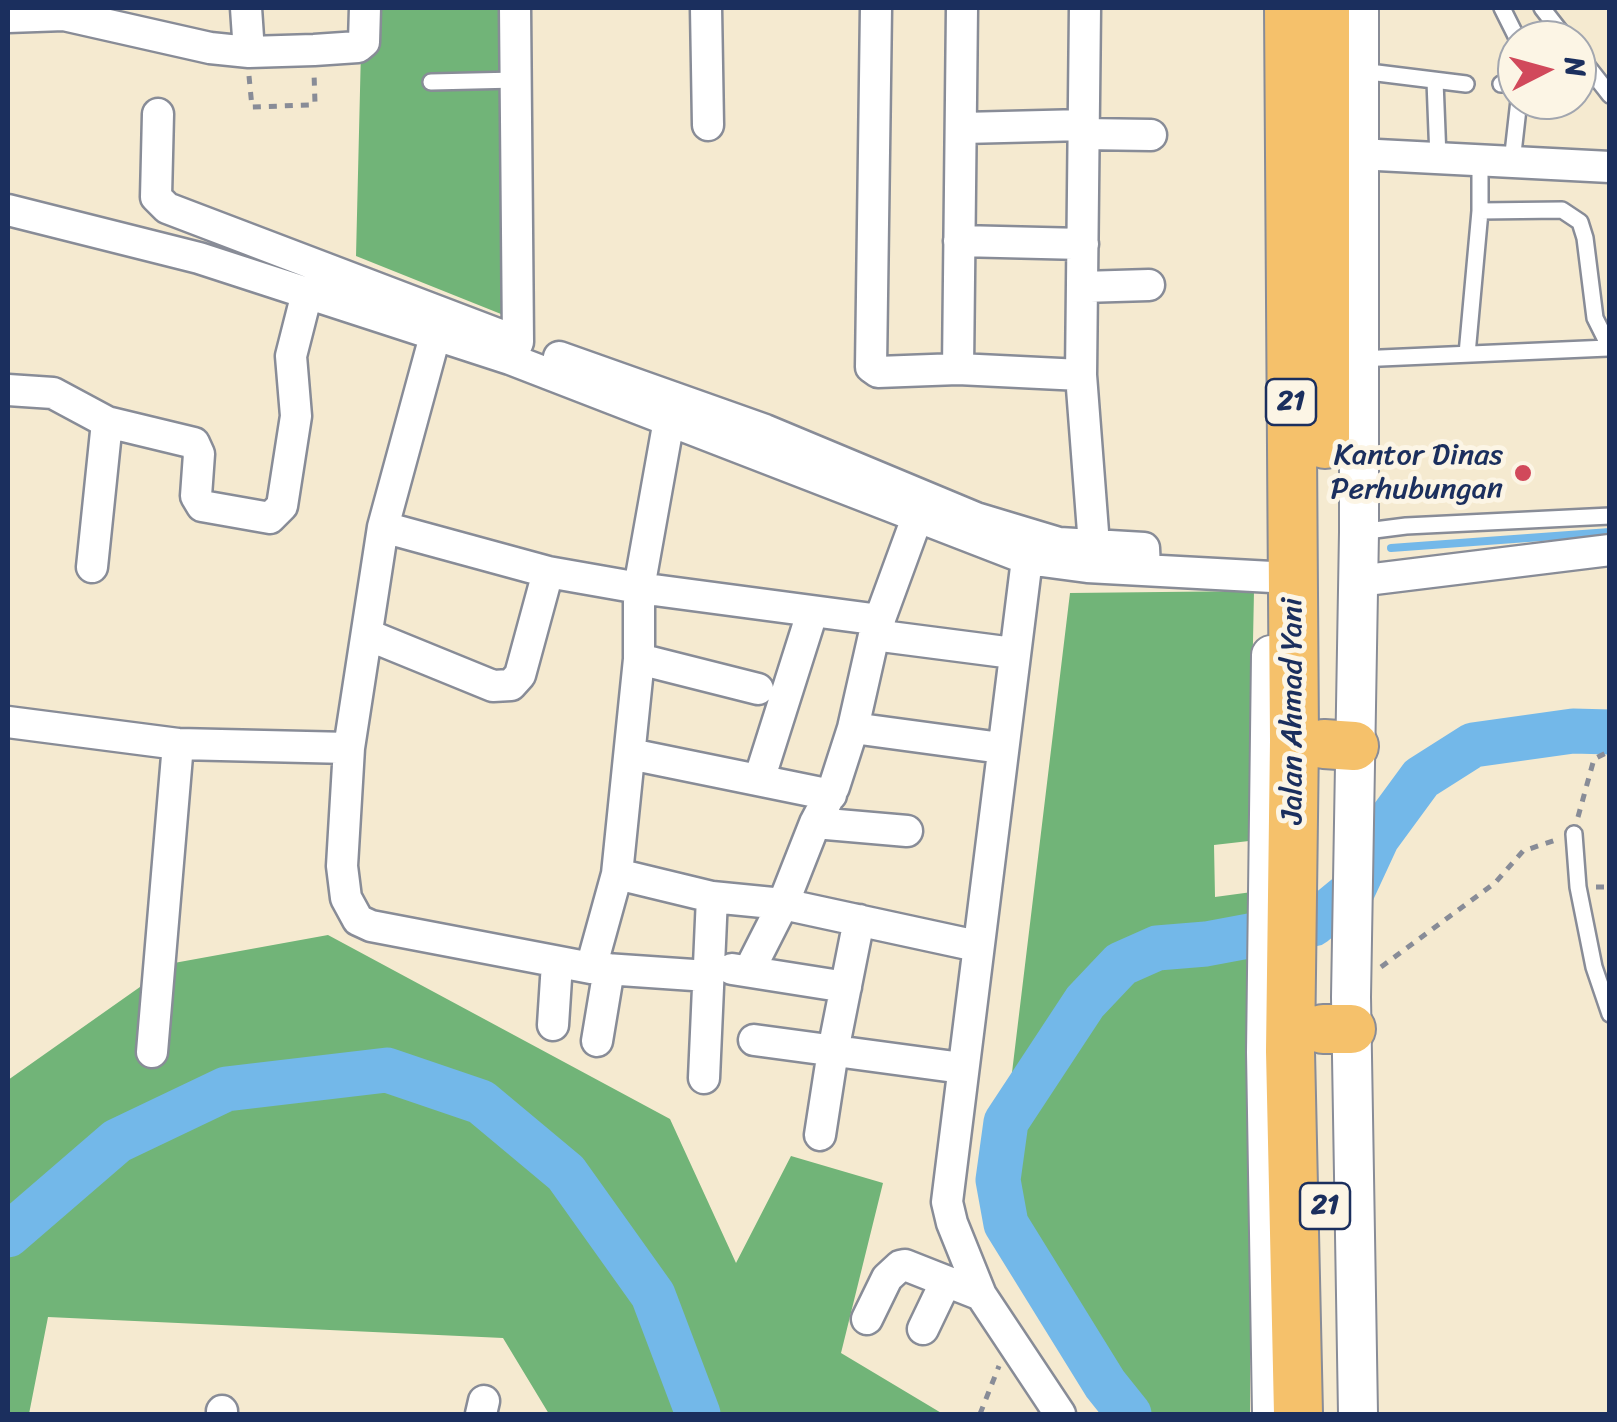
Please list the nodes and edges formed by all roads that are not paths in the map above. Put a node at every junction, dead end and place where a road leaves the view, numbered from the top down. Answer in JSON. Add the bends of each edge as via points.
{"nodes":[{"id":1,"x":246,"y":8,"type":"edge"},
{"id":2,"x":365,"y":8,"type":"edge"},
{"id":3,"x":516,"y":8,"type":"edge"},
{"id":4,"x":706,"y":8,"type":"edge"},
{"id":5,"x":876,"y":8,"type":"edge"},
{"id":6,"x":962,"y":8,"type":"edge"},
{"id":7,"x":1085,"y":8,"type":"edge"},
{"id":8,"x":1265,"y":8,"type":"edge"},
{"id":9,"x":1288,"y":8,"type":"edge"},
{"id":10,"x":1324,"y":8,"type":"edge"},
{"id":11,"x":1359,"y":8,"type":"edge"},
{"id":12,"x":64,"y":11,"type":"edge"},
{"id":13,"x":8,"y":17,"type":"edge"},
{"id":14,"x":249,"y":52,"type":"junction"},
{"id":15,"x":1358,"y":70,"type":"junction"},
{"id":16,"x":516,"y":80,"type":"junction"},
{"id":17,"x":1435,"y":81,"type":"junction"},
{"id":18,"x":431,"y":82,"type":"dead end"},
{"id":19,"x":1466,"y":84,"type":"dead end"},
{"id":20,"x":158,"y":114,"type":"dead end"},
{"id":21,"x":1517,"y":120,"type":"edge"},
{"id":22,"x":708,"y":126,"type":"dead end"},
{"id":23,"x":963,"y":128,"type":"junction"},
{"id":24,"x":1084,"y":130,"type":"junction"},
{"id":25,"x":1152,"y":135,"type":"dead end"},
{"id":26,"x":1358,"y":154,"type":"junction"},
{"id":27,"x":1438,"y":158,"type":"junction"},
{"id":28,"x":1480,"y":160,"type":"junction"},
{"id":29,"x":1512,"y":162,"type":"junction"},
{"id":30,"x":1610,"y":167,"type":"edge"},
{"id":31,"x":8,"y":210,"type":"edge"},
{"id":32,"x":1480,"y":211,"type":"junction"},
{"id":33,"x":198,"y":239,"type":"junction"},
{"id":34,"x":960,"y":241,"type":"junction"},
{"id":35,"x":1083,"y":244,"type":"junction"},
{"id":36,"x":1306,"y":269,"type":"junction"},
{"id":37,"x":1149,"y":284,"type":"dead end"},
{"id":38,"x":319,"y":286,"type":"junction"},
{"id":39,"x":1082,"y":287,"type":"junction"},
{"id":40,"x":440,"y":326,"type":"junction"},
{"id":41,"x":1609,"y":348,"type":"edge"},
{"id":42,"x":514,"y":350,"type":"junction"},
{"id":43,"x":1467,"y":354,"type":"junction"},
{"id":44,"x":1358,"y":359,"type":"junction"},
{"id":45,"x":958,"y":369,"type":"junction"},
{"id":46,"x":1081,"y":375,"type":"junction"},
{"id":47,"x":8,"y":390,"type":"edge"},
{"id":48,"x":671,"y":408,"type":"junction"},
{"id":49,"x":106,"y":422,"type":"junction"},
{"id":50,"x":918,"y":515,"type":"junction"},
{"id":51,"x":1610,"y":516,"type":"edge"},
{"id":52,"x":383,"y":527,"type":"junction"},
{"id":53,"x":1359,"y":532,"type":"junction"},
{"id":54,"x":1094,"y":544,"type":"junction"},
{"id":55,"x":1610,"y":550,"type":"edge"},
{"id":56,"x":1026,"y":559,"type":"junction"},
{"id":57,"x":1145,"y":562,"type":"junction"},
{"id":58,"x":92,"y":567,"type":"dead end"},
{"id":59,"x":548,"y":572,"type":"junction"},
{"id":60,"x":1272,"y":577,"type":"junction"},
{"id":61,"x":1358,"y":581,"type":"junction"},
{"id":62,"x":638,"y":588,"type":"junction"},
{"id":63,"x":812,"y":613,"type":"junction"},
{"id":64,"x":877,"y":628,"type":"junction"},
{"id":65,"x":368,"y":635,"type":"junction"},
{"id":66,"x":1012,"y":653,"type":"junction"},
{"id":67,"x":639,"y":659,"type":"junction"},
{"id":68,"x":758,"y":689,"type":"dead end"},
{"id":69,"x":8,"y":722,"type":"edge"},
{"id":70,"x":853,"y":728,"type":"junction"},
{"id":71,"x":1310,"y":743,"type":"junction"},
{"id":72,"x":178,"y":744,"type":"junction"},
{"id":73,"x":349,"y":748,"type":"junction"},
{"id":74,"x":1001,"y":748,"type":"junction"},
{"id":75,"x":630,"y":754,"type":"junction"},
{"id":76,"x":759,"y":780,"type":"junction"},
{"id":77,"x":831,"y":795,"type":"junction"},
{"id":78,"x":814,"y":823,"type":"junction"},
{"id":79,"x":907,"y":831,"type":"dead end"},
{"id":80,"x":1574,"y":834,"type":"road end"},
{"id":81,"x":617,"y":874,"type":"junction"},
{"id":82,"x":712,"y":897,"type":"junction"},
{"id":83,"x":783,"y":904,"type":"junction"},
{"id":84,"x":859,"y":920,"type":"junction"},
{"id":85,"x":977,"y":946,"type":"junction"},
{"id":86,"x":558,"y":963,"type":"junction"},
{"id":87,"x":600,"y":968,"type":"junction"},
{"id":88,"x":709,"y":971,"type":"junction"},
{"id":89,"x":749,"y":971,"type":"junction"},
{"id":90,"x":846,"y":987,"type":"junction"},
{"id":91,"x":1610,"y":1014,"type":"edge"},
{"id":92,"x":1308,"y":1019,"type":"junction"},
{"id":93,"x":553,"y":1025,"type":"dead end"},
{"id":94,"x":754,"y":1040,"type":"dead end"},
{"id":95,"x":596,"y":1042,"type":"dead end"},
{"id":96,"x":833,"y":1050,"type":"junction"},
{"id":97,"x":152,"y":1052,"type":"dead end"},
{"id":98,"x":962,"y":1068,"type":"junction"},
{"id":99,"x":704,"y":1078,"type":"dead end"},
{"id":100,"x":820,"y":1135,"type":"dead end"},
{"id":101,"x":946,"y":1281,"type":"junction"},
{"id":102,"x":981,"y":1294,"type":"junction"},
{"id":103,"x":867,"y":1319,"type":"dead end"},
{"id":104,"x":923,"y":1330,"type":"dead end"},
{"id":105,"x":1060,"y":1414,"type":"edge"},
{"id":106,"x":1272,"y":1414,"type":"edge"},
{"id":107,"x":1298,"y":1414,"type":"edge"},
{"id":108,"x":1329,"y":1414,"type":"edge"},
{"id":109,"x":1358,"y":1414,"type":"edge"}],
"edges":[{"from":1,"to":14,"type":"street"},
{"from":2,"to":14,"type":"street","via":[[364,42],[358,47]]},
{"from":3,"to":16,"type":"street"},
{"from":4,"to":22,"type":"street"},
{"from":5,"to":45,"type":"street","via":[[871,367]]},
{"from":6,"to":23,"type":"street"},
{"from":7,"to":24,"type":"street"},
{"from":8,"to":60,"type":"street"},
{"from":9,"to":36,"type":"highway","name":"Jalan Ahmad Yani","number":"21"},
{"from":10,"to":36,"type":"highway","name":"Jalan Ahmad Yani","number":"21"},
{"from":11,"to":15,"type":"street"},
{"from":12,"to":13,"type":"street"},
{"from":12,"to":14,"type":"street"},
{"from":15,"to":17,"type":"lane"},
{"from":15,"to":26,"type":"street"},
{"from":16,"to":18,"type":"lane"},
{"from":16,"to":42,"type":"street"},
{"from":17,"to":19,"type":"lane"},
{"from":17,"to":27,"type":"lane"},
{"from":20,"to":33,"type":"street","via":[[156,196]]},
{"from":21,"to":29,"type":"lane"},
{"from":23,"to":24,"type":"street"},
{"from":23,"to":34,"type":"street"},
{"from":24,"to":25,"type":"street"},
{"from":24,"to":35,"type":"street"},
{"from":26,"to":27,"type":"street"},
{"from":26,"to":44,"type":"street"},
{"from":27,"to":28,"type":"street"},
{"from":28,"to":29,"type":"street"},
{"from":28,"to":32,"type":"lane"},
{"from":29,"to":30,"type":"street"},
{"from":31,"to":33,"type":"street"},
{"from":32,"to":41,"type":"lane","via":[[1562,210],[1580,222],[1596,318]]},
{"from":32,"to":43,"type":"lane"},
{"from":33,"to":38,"type":"street"},
{"from":34,"to":35,"type":"street"},
{"from":34,"to":45,"type":"street"},
{"from":35,"to":39,"type":"street"},
{"from":36,"to":71,"type":"highway","name":"Jalan Ahmad Yani","number":"21"},
{"from":37,"to":39,"type":"street"},
{"from":38,"to":40,"type":"street"},
{"from":38,"to":49,"type":"street","via":[[291,356],[296,416],[276,515],[202,506],[194,443]]},
{"from":39,"to":46,"type":"street"},
{"from":40,"to":42,"type":"street"},
{"from":40,"to":52,"type":"street"},
{"from":41,"to":43,"type":"lane"},
{"from":42,"to":48,"type":"street"},
{"from":43,"to":44,"type":"lane"},
{"from":44,"to":53,"type":"street"},
{"from":45,"to":46,"type":"street"},
{"from":46,"to":54,"type":"street"},
{"from":47,"to":49,"type":"street","via":[[53,393]]},
{"from":48,"to":50,"type":"street"},
{"from":48,"to":54,"type":"street","via":[[764,430],[976,518],[1058,543]]},
{"from":48,"to":62,"type":"street"},
{"from":49,"to":58,"type":"street"},
{"from":50,"to":56,"type":"street"},
{"from":50,"to":64,"type":"street"},
{"from":51,"to":53,"type":"lane"},
{"from":52,"to":59,"type":"street"},
{"from":52,"to":65,"type":"street"},
{"from":53,"to":61,"type":"street"},
{"from":54,"to":57,"type":"street","via":[[1144,548]]},
{"from":55,"to":61,"type":"street"},
{"from":56,"to":57,"type":"street","via":[[1086,567]]},
{"from":56,"to":66,"type":"street"},
{"from":57,"to":60,"type":"street"},
{"from":59,"to":62,"type":"street"},
{"from":59,"to":65,"type":"street","via":[[520,676],[511,684],[493,686]]},
{"from":60,"to":71,"type":"street"},
{"from":61,"to":71,"type":"street"},
{"from":62,"to":63,"type":"street"},
{"from":62,"to":67,"type":"street"},
{"from":63,"to":64,"type":"street"},
{"from":63,"to":76,"type":"street"},
{"from":64,"to":66,"type":"street"},
{"from":64,"to":70,"type":"street"},
{"from":65,"to":73,"type":"street"},
{"from":66,"to":74,"type":"street"},
{"from":67,"to":68,"type":"street"},
{"from":67,"to":75,"type":"street"},
{"from":69,"to":72,"type":"street"},
{"from":70,"to":74,"type":"street"},
{"from":70,"to":77,"type":"street"},
{"from":71,"to":92,"type":"highway","name":"Jalan Ahmad Yani","number":"21"},
{"from":72,"to":73,"type":"street"},
{"from":72,"to":97,"type":"street"},
{"from":73,"to":86,"type":"street","via":[[342,866],[346,898],[358,920]]},
{"from":74,"to":85,"type":"street"},
{"from":75,"to":76,"type":"street"},
{"from":75,"to":81,"type":"street"},
{"from":76,"to":77,"type":"street"},
{"from":77,"to":78,"type":"street"},
{"from":78,"to":79,"type":"street"},
{"from":78,"to":83,"type":"street"},
{"from":80,"to":91,"type":"lane","via":[[1578,888]]},
{"from":81,"to":82,"type":"street"},
{"from":81,"to":87,"type":"street"},
{"from":82,"to":83,"type":"street"},
{"from":82,"to":88,"type":"street"},
{"from":83,"to":84,"type":"street"},
{"from":83,"to":89,"type":"street"},
{"from":84,"to":85,"type":"street"},
{"from":84,"to":90,"type":"street"},
{"from":85,"to":98,"type":"street"},
{"from":86,"to":87,"type":"street"},
{"from":86,"to":93,"type":"street"},
{"from":87,"to":88,"type":"street"},
{"from":87,"to":95,"type":"street"},
{"from":88,"to":89,"type":"street"},
{"from":88,"to":99,"type":"street"},
{"from":89,"to":90,"type":"street"},
{"from":90,"to":96,"type":"street"},
{"from":92,"to":106,"type":"street"},
{"from":92,"to":107,"type":"highway","name":"Jalan Ahmad Yani","number":"21"},
{"from":92,"to":108,"type":"highway","name":"Jalan Ahmad Yani","number":"21"},
{"from":92,"to":109,"type":"street"},
{"from":94,"to":96,"type":"street"},
{"from":96,"to":98,"type":"street"},
{"from":96,"to":100,"type":"street"},
{"from":98,"to":102,"type":"street","via":[[947,1202]]},
{"from":101,"to":102,"type":"street"},
{"from":101,"to":103,"type":"street","via":[[900,1266]]},
{"from":101,"to":104,"type":"street"},
{"from":102,"to":105,"type":"street"}]}
